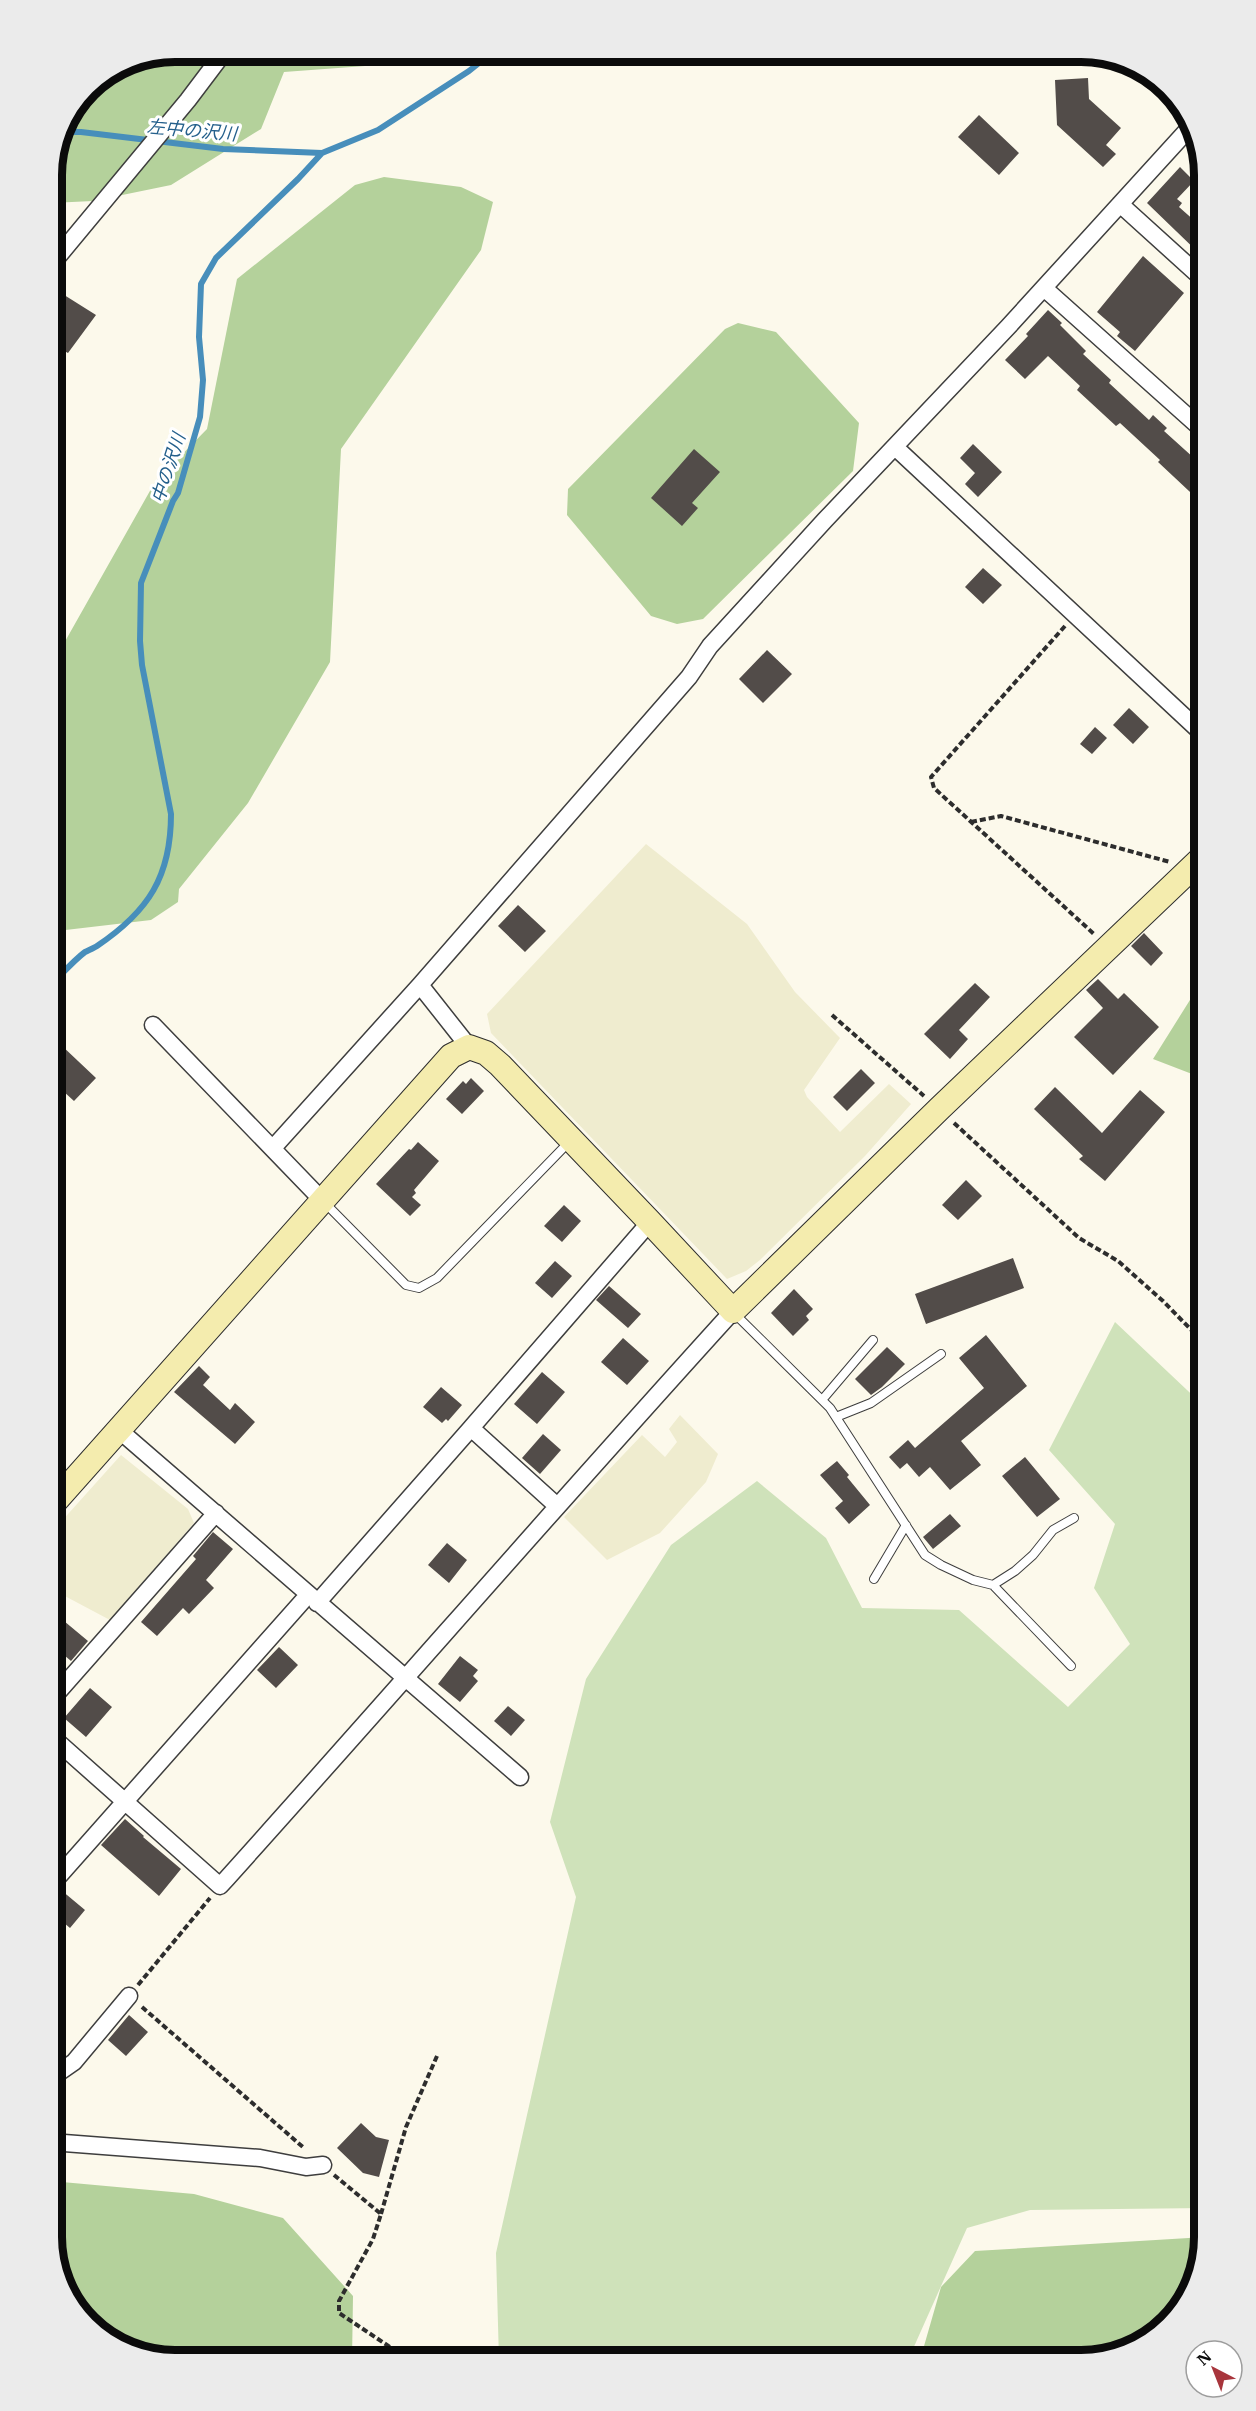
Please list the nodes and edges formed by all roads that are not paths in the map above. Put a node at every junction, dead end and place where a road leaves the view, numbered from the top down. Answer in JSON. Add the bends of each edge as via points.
{"nodes":[{"id":1,"x":217,"y":62,"type":"edge"},
{"id":2,"x":1186,"y":131,"type":"edge"},
{"id":3,"x":1120,"y":204,"type":"junction"},
{"id":4,"x":62,"y":253,"type":"edge"},
{"id":5,"x":1194,"y":271,"type":"edge"},
{"id":6,"x":1044,"y":288,"type":"junction"},
{"id":7,"x":1194,"y":422,"type":"edge"},
{"id":8,"x":896,"y":447,"type":"junction"},
{"id":9,"x":1194,"y":726,"type":"edge"},
{"id":10,"x":1194,"y":865,"type":"edge"},
{"id":11,"x":420,"y":985,"type":"junction"},
{"id":12,"x":153,"y":1025,"type":"dead end"},
{"id":13,"x":469,"y":1047,"type":"junction"},
{"id":14,"x":572,"y":1140,"type":"junction"},
{"id":15,"x":273,"y":1148,"type":"junction"},
{"id":16,"x":322,"y":1200,"type":"junction"},
{"id":17,"x":650,"y":1222,"type":"junction"},
{"id":18,"x":733,"y":1311,"type":"junction"},
{"id":19,"x":873,"y":1340,"type":"dead end"},
{"id":20,"x":941,"y":1354,"type":"dead end"},
{"id":21,"x":822,"y":1400,"type":"junction"},
{"id":22,"x":836,"y":1417,"type":"junction"},
{"id":23,"x":471,"y":1428,"type":"junction"},
{"id":24,"x":119,"y":1430,"type":"junction"},
{"id":25,"x":62,"y":1494,"type":"edge"},
{"id":26,"x":556,"y":1506,"type":"junction"},
{"id":27,"x":216,"y":1513,"type":"junction"},
{"id":28,"x":1074,"y":1518,"type":"dead end"},
{"id":29,"x":906,"y":1525,"type":"junction"},
{"id":30,"x":874,"y":1579,"type":"dead end"},
{"id":31,"x":993,"y":1585,"type":"junction"},
{"id":32,"x":312,"y":1599,"type":"junction"},
{"id":33,"x":1071,"y":1666,"type":"dead end"},
{"id":34,"x":405,"y":1679,"type":"junction"},
{"id":35,"x":62,"y":1688,"type":"edge"},
{"id":36,"x":62,"y":1746,"type":"edge"},
{"id":37,"x":520,"y":1777,"type":"dead end"},
{"id":38,"x":125,"y":1802,"type":"junction"},
{"id":39,"x":62,"y":1873,"type":"edge"},
{"id":40,"x":129,"y":1996,"type":"road end"},
{"id":41,"x":62,"y":2070,"type":"edge"},
{"id":42,"x":62,"y":2143,"type":"edge"},
{"id":43,"x":323,"y":2165,"type":"road end"}],
"edges":[{"from":1,"to":4,"type":"street"},
{"from":2,"to":3,"type":"street"},
{"from":3,"to":5,"type":"street"},
{"from":3,"to":6,"type":"street"},
{"from":6,"to":7,"type":"street"},
{"from":6,"to":8,"type":"street"},
{"from":8,"to":9,"type":"street"},
{"from":8,"to":11,"type":"street","via":[[711,646],[689,677]]},
{"from":10,"to":18,"type":"street"},
{"from":11,"to":13,"type":"street"},
{"from":11,"to":15,"type":"street"},
{"from":12,"to":15,"type":"street"},
{"from":13,"to":14,"type":"street","via":[[486,1053],[500,1065]]},
{"from":13,"to":16,"type":"street","via":[[451,1056]]},
{"from":14,"to":16,"type":"lane","via":[[437,1278],[419,1288],[406,1285]]},
{"from":14,"to":17,"type":"street"},
{"from":15,"to":16,"type":"street"},
{"from":16,"to":24,"type":"street"},
{"from":17,"to":18,"type":"street"},
{"from":17,"to":23,"type":"street"},
{"from":18,"to":21,"type":"lane"},
{"from":18,"to":26,"type":"street"},
{"from":19,"to":21,"type":"lane"},
{"from":20,"to":22,"type":"lane","via":[[871,1403]]},
{"from":21,"to":22,"type":"lane"},
{"from":22,"to":29,"type":"lane"},
{"from":23,"to":26,"type":"street"},
{"from":23,"to":32,"type":"street"},
{"from":24,"to":25,"type":"street"},
{"from":24,"to":27,"type":"street"},
{"from":26,"to":34,"type":"street"},
{"from":27,"to":32,"type":"street"},
{"from":27,"to":35,"type":"street"},
{"from":28,"to":31,"type":"lane","via":[[1053,1530],[1034,1555]]},
{"from":29,"to":30,"type":"lane"},
{"from":29,"to":31,"type":"lane","via":[[925,1555],[962,1575]]},
{"from":31,"to":33,"type":"lane"},
{"from":32,"to":34,"type":"street"},
{"from":32,"to":38,"type":"street"},
{"from":34,"to":37,"type":"street"},
{"from":34,"to":38,"type":"street","via":[[220,1886]]},
{"from":36,"to":38,"type":"street"},
{"from":38,"to":39,"type":"street"},
{"from":40,"to":41,"type":"street","via":[[74,2062]]},
{"from":42,"to":43,"type":"street","via":[[260,2158],[306,2168]]}]}
